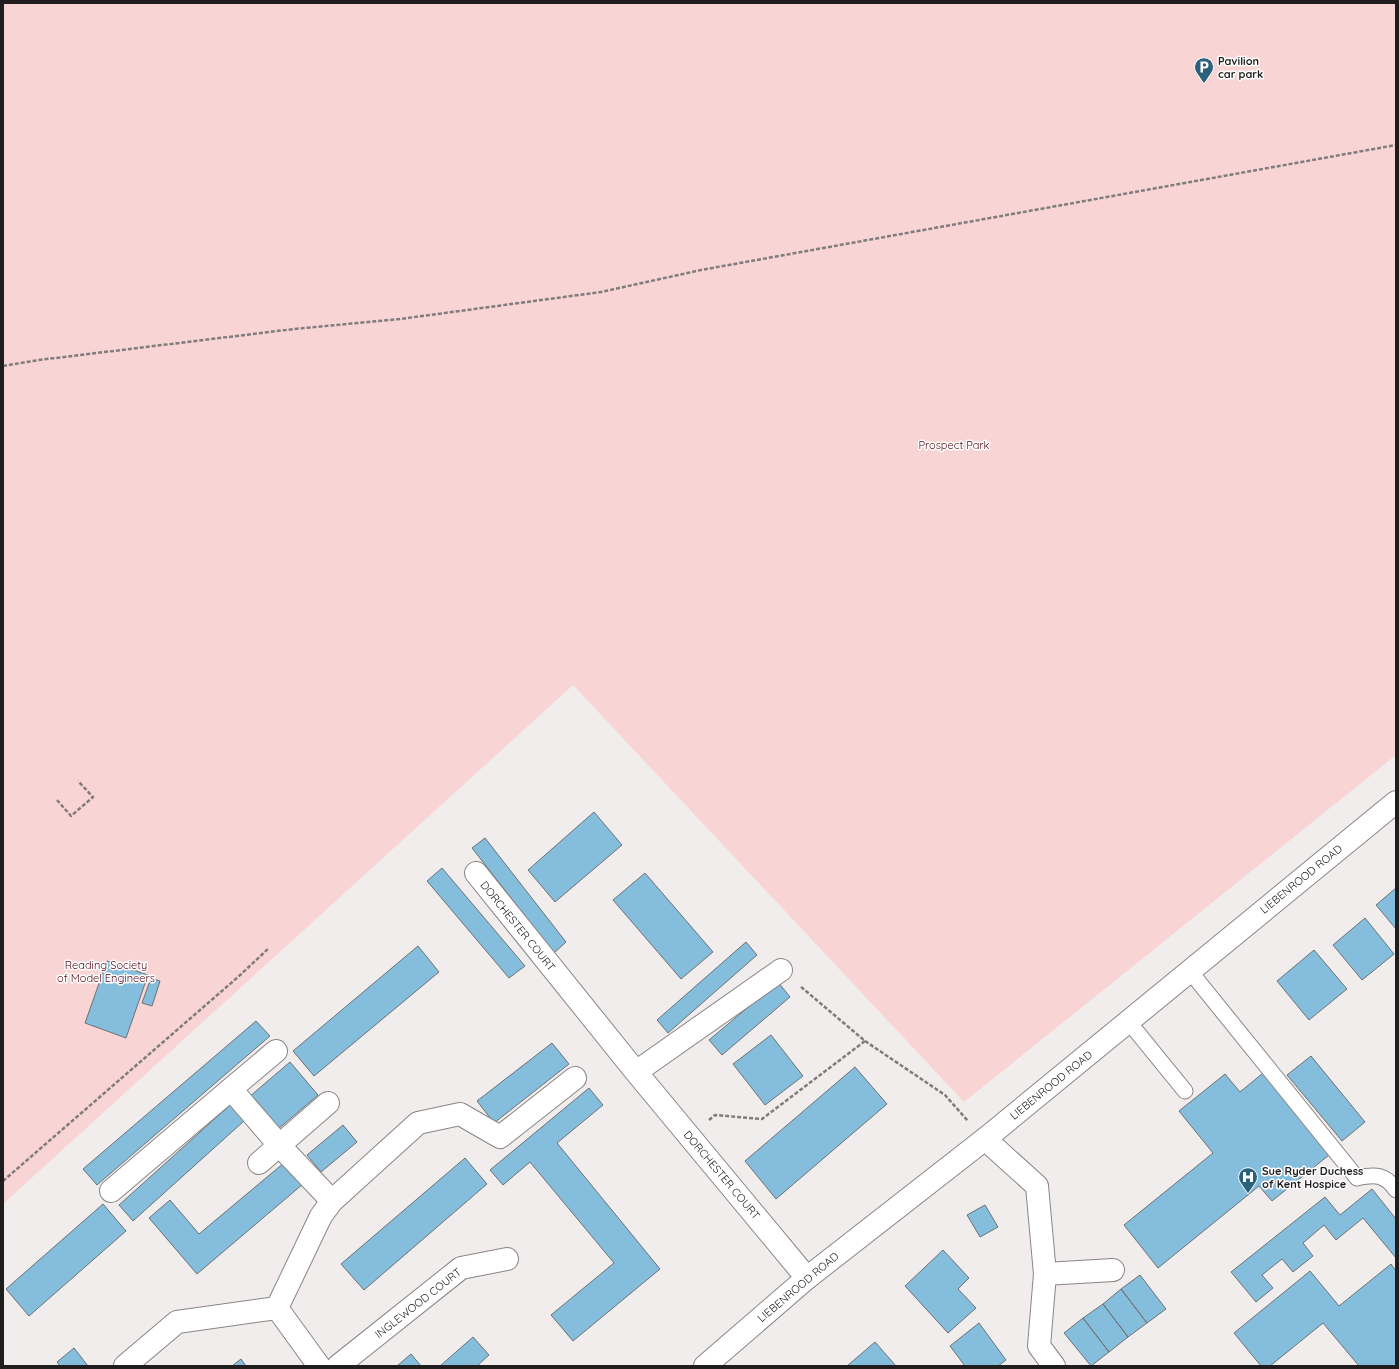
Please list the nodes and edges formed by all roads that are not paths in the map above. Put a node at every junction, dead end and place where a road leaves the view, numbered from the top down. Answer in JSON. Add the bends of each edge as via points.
{"nodes":[{"id":1,"x":1396,"y":802,"type":"edge"},
{"id":2,"x":476,"y":873,"type":"dead end"},
{"id":3,"x":781,"y":970,"type":"road end"},
{"id":4,"x":1189,"y":970,"type":"junction"},
{"id":5,"x":1128,"y":1021,"type":"junction"},
{"id":6,"x":276,"y":1051,"type":"dead end"},
{"id":7,"x":636,"y":1072,"type":"junction"},
{"id":8,"x":575,"y":1078,"type":"dead end"},
{"id":9,"x":231,"y":1089,"type":"junction"},
{"id":10,"x":1185,"y":1091,"type":"dead end"},
{"id":11,"x":328,"y":1103,"type":"dead end"},
{"id":12,"x":985,"y":1139,"type":"junction"},
{"id":13,"x":280,"y":1146,"type":"junction"},
{"id":14,"x":259,"y":1163,"type":"dead end"},
{"id":15,"x":1396,"y":1190,"type":"edge"},
{"id":16,"x":112,"y":1191,"type":"dead end"},
{"id":17,"x":332,"y":1201,"type":"junction"},
{"id":18,"x":507,"y":1259,"type":"dead end"},
{"id":19,"x":1113,"y":1270,"type":"dead end"},
{"id":20,"x":1045,"y":1274,"type":"junction"},
{"id":21,"x":807,"y":1278,"type":"junction"},
{"id":22,"x":277,"y":1308,"type":"junction"},
{"id":23,"x":711,"y":1364,"type":"edge"},
{"id":24,"x":125,"y":1366,"type":"edge"},
{"id":25,"x":319,"y":1366,"type":"edge"},
{"id":26,"x":338,"y":1366,"type":"edge"},
{"id":27,"x":1054,"y":1366,"type":"edge"}],
"edges":[{"from":1,"to":4,"type":"street","name":"LIEBENROOD ROAD"},
{"from":2,"to":7,"type":"street","name":"DORCHESTER COURT"},
{"from":3,"to":7,"type":"street"},
{"from":4,"to":5,"type":"street","name":"LIEBENROOD ROAD"},
{"from":4,"to":15,"type":"lane","via":[[1357,1178],[1373,1174],[1382,1177]]},
{"from":5,"to":10,"type":"lane"},
{"from":5,"to":12,"type":"street","name":"LIEBENROOD ROAD"},
{"from":6,"to":9,"type":"street"},
{"from":7,"to":21,"type":"street","name":"DORCHESTER COURT"},
{"from":8,"to":17,"type":"street","via":[[500,1137],[460,1114],[418,1123]]},
{"from":9,"to":13,"type":"street"},
{"from":9,"to":16,"type":"street"},
{"from":11,"to":13,"type":"street"},
{"from":12,"to":20,"type":"street","via":[[1036,1186]]},
{"from":12,"to":21,"type":"street","name":"LIEBENROOD ROAD"},
{"from":13,"to":14,"type":"street"},
{"from":13,"to":17,"type":"street"},
{"from":17,"to":22,"type":"street","via":[[321,1216]]},
{"from":18,"to":26,"type":"street","name":"INGLEWOOD COURT","via":[[461,1268]]},
{"from":19,"to":20,"type":"street"},
{"from":20,"to":27,"type":"street","via":[[1039,1346]]},
{"from":21,"to":23,"type":"street","name":"LIEBENROOD ROAD"},
{"from":22,"to":24,"type":"street","via":[[177,1322]]},
{"from":22,"to":25,"type":"street"}]}
